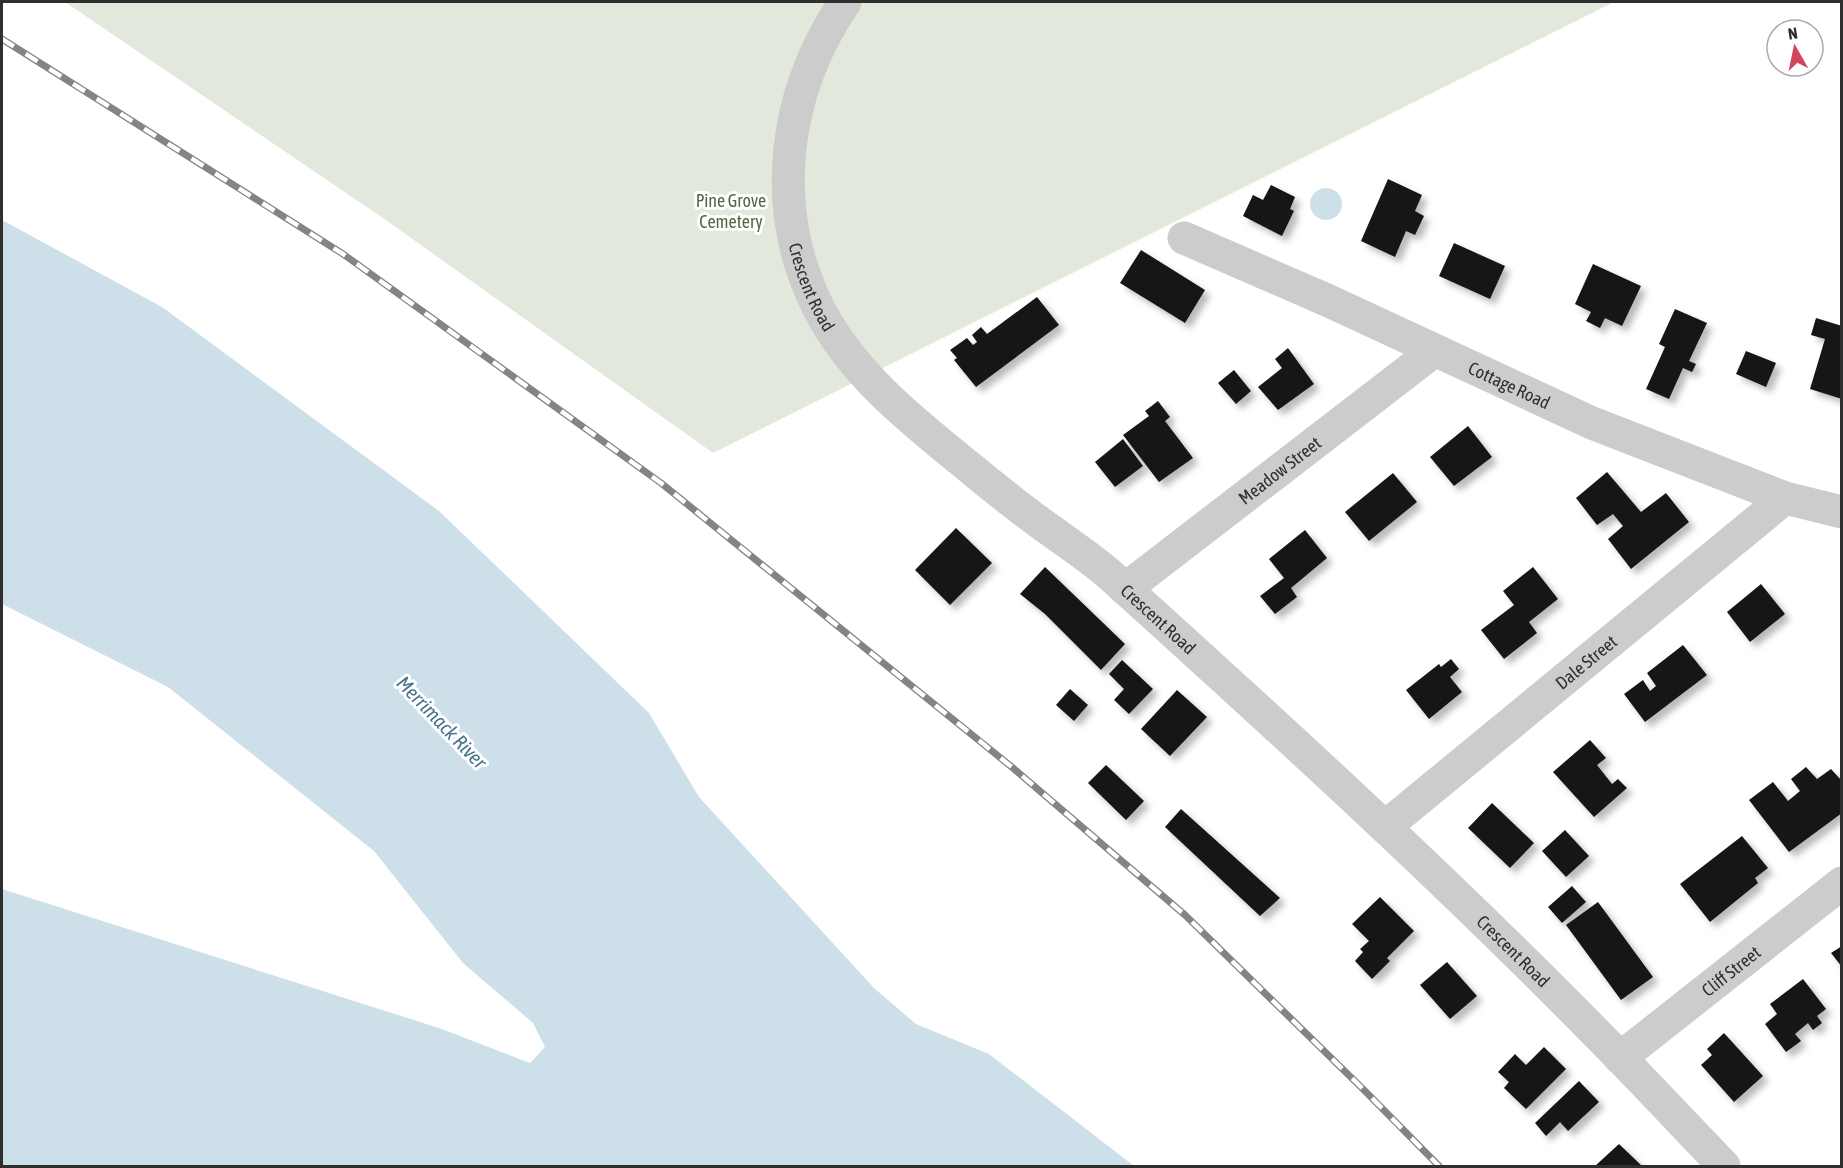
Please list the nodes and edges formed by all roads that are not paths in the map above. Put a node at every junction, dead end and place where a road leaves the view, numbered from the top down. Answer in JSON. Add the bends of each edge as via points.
{"nodes":[{"id":1,"x":845,"y":2,"type":"edge"},
{"id":2,"x":1184,"y":238,"type":"dead end"},
{"id":3,"x":1434,"y":351,"type":"junction"},
{"id":4,"x":1785,"y":498,"type":"junction"},
{"id":5,"x":1842,"y":512,"type":"edge"},
{"id":6,"x":1125,"y":589,"type":"junction"},
{"id":7,"x":1385,"y":827,"type":"junction"},
{"id":8,"x":1842,"y":883,"type":"edge"},
{"id":9,"x":1620,"y":1058,"type":"junction"},
{"id":10,"x":1724,"y":1167,"type":"edge"}],
"edges":[{"from":1,"to":6,"type":"street","name":"Crescent Road","via":[[810,65],[791,133],[792,220],[804,272],[817,305],[834,336],[879,391]]},
{"from":2,"to":3,"type":"street","name":"Cottage Road"},
{"from":3,"to":4,"type":"street","name":"Cottage Road","via":[[1592,423]]},
{"from":3,"to":6,"type":"street","name":"Meadow Street"},
{"from":4,"to":5,"type":"street","name":"Cottage Road"},
{"from":4,"to":7,"type":"street","name":"Dale Street"},
{"from":6,"to":7,"type":"street","name":"Crescent Road"},
{"from":7,"to":9,"type":"street","name":"Crescent Road"},
{"from":8,"to":9,"type":"street","name":"Cliff Street"},
{"from":9,"to":10,"type":"street","name":"Crescent Road"}]}
